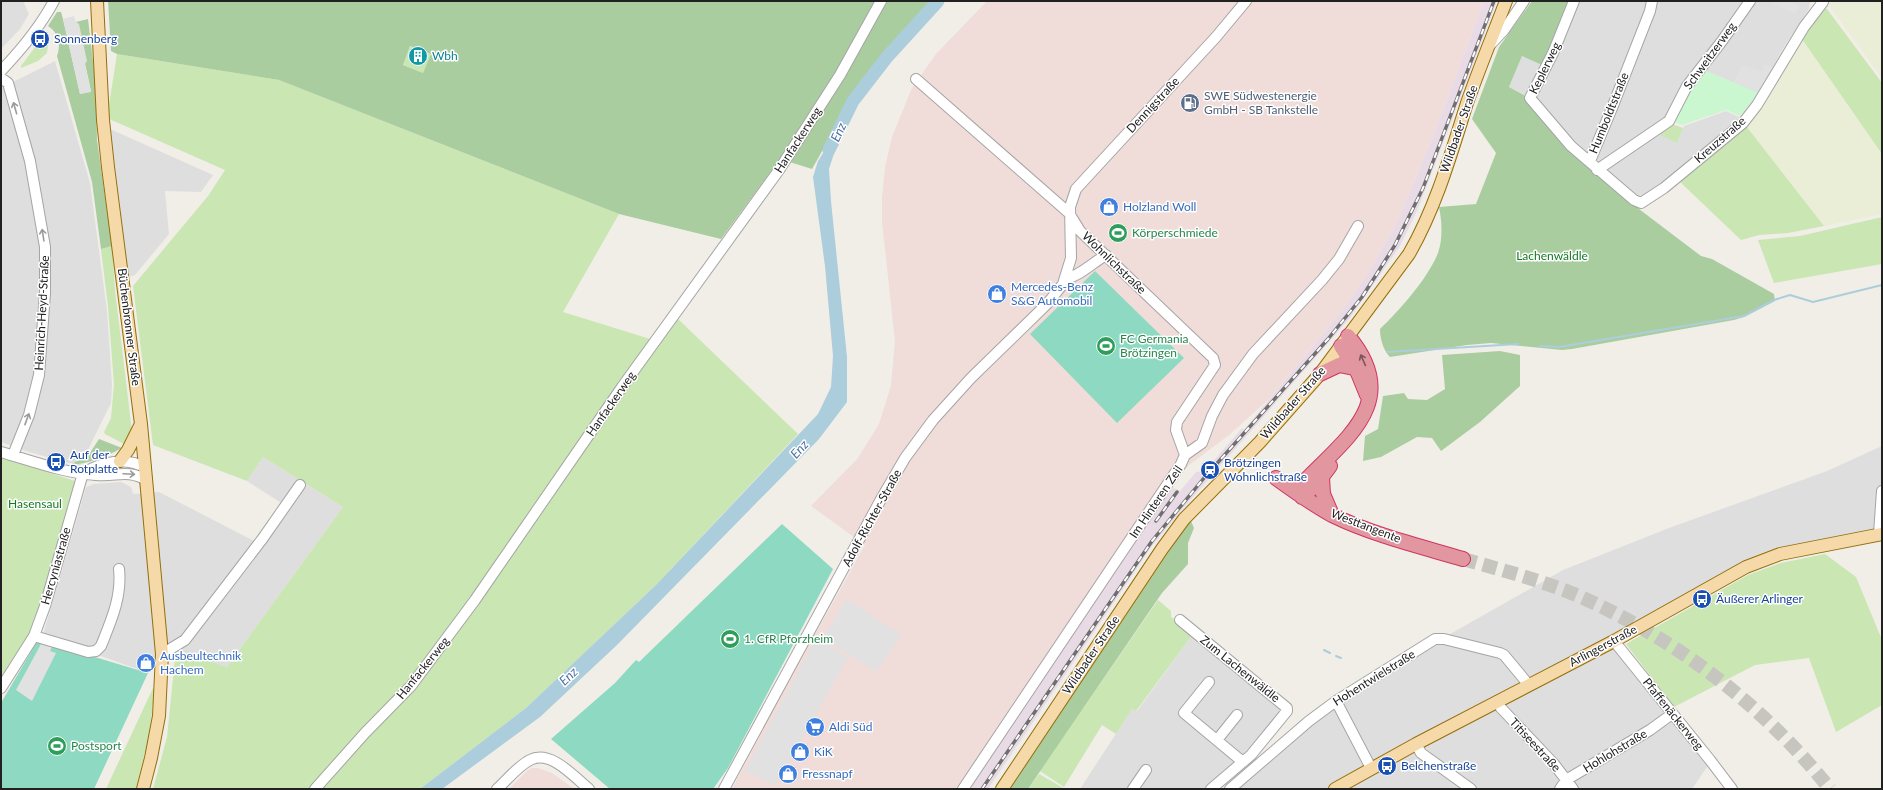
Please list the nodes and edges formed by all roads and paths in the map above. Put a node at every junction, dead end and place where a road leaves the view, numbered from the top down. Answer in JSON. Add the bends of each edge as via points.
{"nodes":[{"id":1,"x":54,"y":1,"type":"edge"},
{"id":2,"x":96,"y":1,"type":"edge"},
{"id":3,"x":881,"y":1,"type":"edge"},
{"id":4,"x":1246,"y":1,"type":"edge"},
{"id":5,"x":1574,"y":1,"type":"edge"},
{"id":6,"x":1652,"y":1,"type":"edge"},
{"id":7,"x":1750,"y":1,"type":"edge"},
{"id":8,"x":1822,"y":2,"type":"edge"},
{"id":9,"x":1521,"y":4,"type":"edge"},
{"id":10,"x":1504,"y":5,"type":"edge"},
{"id":11,"x":1487,"y":48,"type":"junction"},
{"id":12,"x":1,"y":70,"type":"edge"},
{"id":13,"x":1,"y":78,"type":"edge"},
{"id":14,"x":916,"y":79,"type":"dead end"},
{"id":15,"x":1590,"y":161,"type":"junction"},
{"id":16,"x":1597,"y":170,"type":"junction"},
{"id":17,"x":1641,"y":203,"type":"joint"},
{"id":18,"x":1069,"y":213,"type":"junction"},
{"id":19,"x":1358,"y":226,"type":"dead end"},
{"id":20,"x":1106,"y":255,"type":"junction"},
{"id":21,"x":1065,"y":279,"type":"junction"},
{"id":22,"x":1344,"y":341,"type":"junction"},
{"id":23,"x":1354,"y":368,"type":"junction"},
{"id":24,"x":1320,"y":374,"type":"junction"},
{"id":25,"x":1368,"y":401,"type":"junction"},
{"id":26,"x":141,"y":424,"type":"junction"},
{"id":27,"x":1342,"y":446,"type":"junction"},
{"id":28,"x":1,"y":452,"type":"edge"},
{"id":29,"x":13,"y":455,"type":"junction"},
{"id":30,"x":1186,"y":455,"type":"junction"},
{"id":31,"x":120,"y":461,"type":"junction"},
{"id":32,"x":83,"y":473,"type":"junction"},
{"id":33,"x":147,"y":474,"type":"junction"},
{"id":34,"x":1322,"y":477,"type":"junction"},
{"id":35,"x":1276,"y":478,"type":"dead end"},
{"id":36,"x":300,"y":485,"type":"dead end"},
{"id":37,"x":1882,"y":490,"type":"edge"},
{"id":38,"x":1302,"y":497,"type":"junction"},
{"id":39,"x":1332,"y":515,"type":"junction"},
{"id":40,"x":1881,"y":534,"type":"edge"},
{"id":41,"x":1463,"y":559,"type":"tunnel mouth"},
{"id":42,"x":119,"y":569,"type":"dead end"},
{"id":43,"x":1180,"y":620,"type":"dead end"},
{"id":44,"x":34,"y":636,"type":"junction"},
{"id":45,"x":1614,"y":641,"type":"junction"},
{"id":46,"x":162,"y":654,"type":"junction"},
{"id":47,"x":1209,"y":682,"type":"dead end"},
{"id":48,"x":1529,"y":685,"type":"junction"},
{"id":49,"x":1,"y":688,"type":"edge"},
{"id":50,"x":1336,"y":701,"type":"junction"},
{"id":51,"x":1497,"y":701,"type":"junction"},
{"id":52,"x":1672,"y":714,"type":"junction"},
{"id":53,"x":1237,"y":715,"type":"dead end"},
{"id":54,"x":1217,"y":740,"type":"junction"},
{"id":55,"x":1416,"y":744,"type":"junction"},
{"id":56,"x":1243,"y":762,"type":"junction"},
{"id":57,"x":1371,"y":768,"type":"junction"},
{"id":58,"x":1146,"y":770,"type":"dead end"},
{"id":59,"x":1566,"y":780,"type":"junction"},
{"id":60,"x":1343,"y":787,"type":"edge"},
{"id":61,"x":143,"y":789,"type":"edge"},
{"id":62,"x":315,"y":789,"type":"edge"},
{"id":63,"x":497,"y":789,"type":"edge"},
{"id":64,"x":589,"y":789,"type":"edge"},
{"id":65,"x":724,"y":789,"type":"edge"},
{"id":66,"x":963,"y":789,"type":"edge"},
{"id":67,"x":1002,"y":789,"type":"edge"},
{"id":68,"x":1133,"y":789,"type":"edge"},
{"id":69,"x":1211,"y":789,"type":"edge"},
{"id":70,"x":1230,"y":789,"type":"edge"},
{"id":71,"x":1471,"y":789,"type":"edge"},
{"id":72,"x":1560,"y":789,"type":"edge"},
{"id":73,"x":1574,"y":789,"type":"edge"},
{"id":74,"x":1732,"y":789,"type":"edge"}],
"edges":[{"from":1,"to":12,"type":"street","via":[[37,29]]},
{"from":2,"to":26,"type":"main road","name":"Büchenbronner Straße","via":[[103,120]]},
{"from":3,"to":62,"type":"street","name":"Hanfackerweg","via":[[840,75],[790,153],[622,387],[475,600],[411,686]]},
{"from":4,"to":18,"type":"street","name":"Dennigstraße","via":[[1082,182],[1072,200]]},
{"from":5,"to":15,"type":"street","name":"Keplerweg","via":[[1553,53],[1530,98],[1572,146]]},
{"from":6,"to":15,"type":"street","name":"Humboldtstraße"},
{"from":7,"to":16,"type":"street","name":"Schweitzerweg","via":[[1687,86],[1669,121]]},
{"from":8,"to":17,"type":"street","name":"Kreuzstraße","via":[[1743,123],[1664,188]]},
{"from":9,"to":10,"type":"street","via":[[1509,10]]},
{"from":9,"to":11,"type":"street","via":[[1504,30]]},
{"from":10,"to":11,"type":"main road","name":"Wildbader Straße"},
{"from":11,"to":22,"type":"main road","name":"Wildbader Straße","via":[[1420,234],[1400,268]]},
{"from":29,"to":13,"type":"street","name":"Heinrich-Heyd-Straße","one_way":true,"via":[[29,415],[39,374],[46,293],[45,247],[30,161],[8,84]]},
{"from":14,"to":18,"type":"street","name":"Wohnlichstraße"},
{"from":15,"to":16,"type":"street","name":"Humboldtstraße"},
{"from":16,"to":17,"type":"street","name":"Humboldtstraße"},
{"from":18,"to":20,"type":"street","name":"Wohnlichstraße","via":[[1080,231]]},
{"from":18,"to":21,"type":"street","name":"Adolf-Richter-Straße","via":[[1071,258]]},
{"from":19,"to":30,"type":"street","name":"Im Hinteren Zeil","via":[[1339,260],[1253,354],[1223,395],[1202,443]]},
{"from":20,"to":21,"type":"street","name":"Adolf-Richter-Straße","via":[[1076,276]]},
{"from":20,"to":30,"type":"street","name":"Wohnlichstraße","via":[[1213,358],[1215,365],[1177,422],[1176,430]]},
{"from":21,"to":65,"type":"street","name":"Adolf-Richter-Straße","via":[[1047,304],[947,404],[905,458]]},
{"from":22,"to":23,"type":"highway"},
{"from":22,"to":24,"type":"main road","name":"Wildbader Straße"},
{"from":25,"to":22,"type":"highway","one_way":true,"via":[[1372,386],[1359,350]]},
{"from":23,"to":24,"type":"highway","via":[[1339,365]]},
{"from":23,"to":25,"type":"highway"},
{"from":24,"to":67,"type":"main road","name":"Wildbader Straße","via":[[1260,442],[1184,519],[1162,548]]},
{"from":25,"to":27,"type":"highway","via":[[1362,417]]},
{"from":26,"to":31,"type":"main road"},
{"from":26,"to":33,"type":"main road","name":"Büchenbronner Straße"},
{"from":27,"to":34,"type":"highway"},
{"from":27,"to":38,"type":"highway","via":[[1303,483]]},
{"from":28,"to":29,"type":"street"},
{"from":29,"to":32,"type":"street","via":[[66,471]]},
{"from":30,"to":66,"type":"street","name":"Im Hinteren Zeil"},
{"from":31,"to":32,"type":"street","via":[[94,466]]},
{"from":31,"to":33,"type":"street","via":[[138,463]]},
{"from":32,"to":33,"type":"street","one_way":true,"via":[[97,476]]},
{"from":32,"to":44,"type":"street","name":"Hercyniastraße"},
{"from":33,"to":46,"type":"main road","name":"Büchenbronner Straße"},
{"from":34,"to":38,"type":"highway"},
{"from":34,"to":39,"type":"highway","via":[[1323,494]]},
{"from":35,"to":38,"type":"highway","name":"Westtangente"},
{"from":36,"to":46,"type":"street","via":[[185,640]]},
{"from":37,"to":40,"type":"street"},
{"from":38,"to":39,"type":"highway","name":"Westtangente"},
{"from":39,"to":41,"type":"highway","name":"Westtangente","via":[[1376,533]]},
{"from":40,"to":45,"type":"main road","name":"Arlingerstraße","via":[[1780,554],[1746,566]]},
{"from":42,"to":44,"type":"street","via":[[119,597],[101,646],[96,651],[88,652]]},
{"from":43,"to":56,"type":"street","name":"Zum Lachenwäldle","via":[[1287,708]]},
{"from":44,"to":49,"type":"street","name":"Hercyniastraße"},
{"from":45,"to":48,"type":"main road","name":"Arlingerstraße"},
{"from":45,"to":52,"type":"street","name":"Pfaffenäckerweg"},
{"from":46,"to":61,"type":"main road","name":"Büchenbronner Straße","via":[[159,716]]},
{"from":47,"to":54,"type":"street","via":[[1184,713]]},
{"from":48,"to":50,"type":"street","name":"Hohentwielstraße","via":[[1500,653],[1435,639]]},
{"from":48,"to":51,"type":"main road","name":"Arlingerstraße"},
{"from":50,"to":57,"type":"street"},
{"from":50,"to":70,"type":"street","name":"Hohentwielstraße"},
{"from":51,"to":55,"type":"main road","name":"Arlingerstraße"},
{"from":51,"to":59,"type":"street","name":"Titiseestraße"},
{"from":52,"to":59,"type":"street","name":"Hohlohstraße"},
{"from":52,"to":74,"type":"street","name":"Pfaffenäckerweg"},
{"from":53,"to":54,"type":"street"},
{"from":54,"to":56,"type":"street"},
{"from":55,"to":57,"type":"main road","name":"Arlingerstraße"},
{"from":55,"to":71,"type":"street","via":[[1421,753]]},
{"from":56,"to":69,"type":"street","name":"Zum Lachenwäldle"},
{"from":57,"to":60,"type":"main road","name":"Arlingerstraße"},
{"from":58,"to":68,"type":"street"},
{"from":59,"to":72,"type":"street","name":"Hohlohstraße"},
{"from":59,"to":73,"type":"street","name":"Titiseestraße"},
{"from":63,"to":64,"type":"street","via":[[531,759],[543,758],[551,760]]}]}
